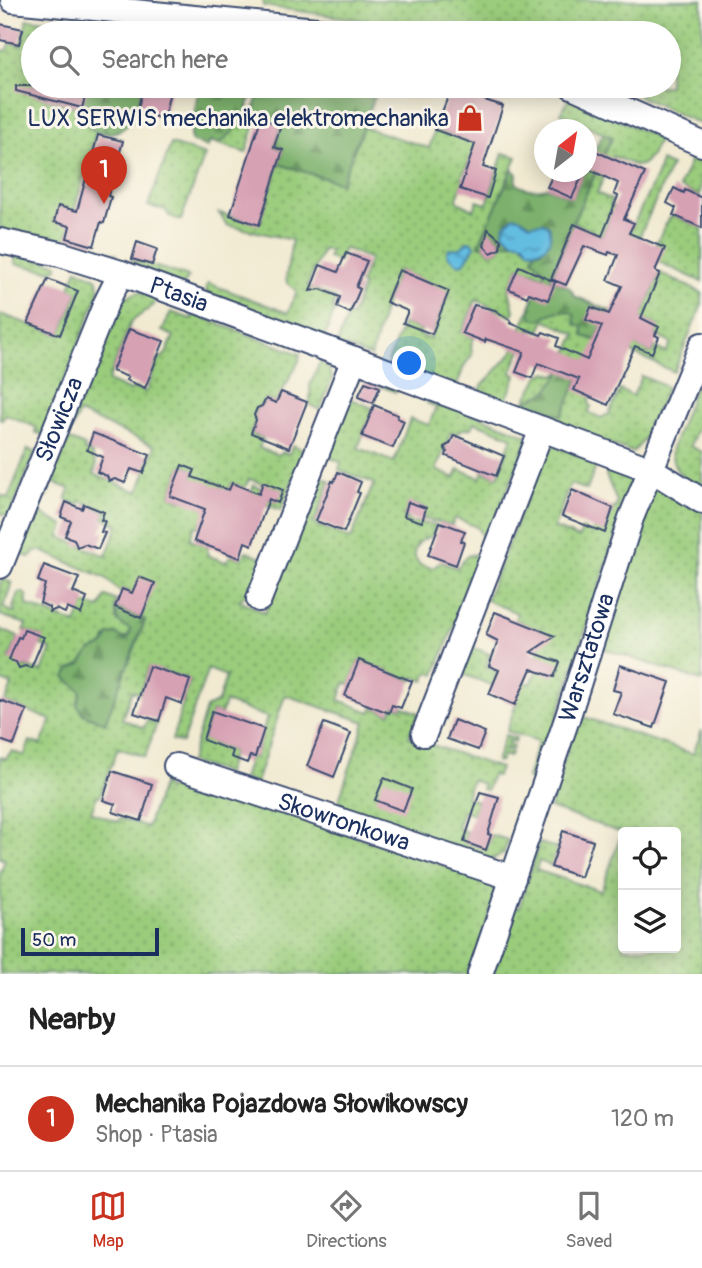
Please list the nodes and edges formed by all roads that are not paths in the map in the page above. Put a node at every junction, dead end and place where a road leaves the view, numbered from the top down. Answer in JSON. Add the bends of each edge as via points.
{"nodes":[{"id":1,"x":13,"y":0,"type":"edge"},
{"id":2,"x":226,"y":21,"type":"edge"},
{"id":3,"x":599,"y":98,"type":"edge"},
{"id":4,"x":702,"y":144,"type":"edge"},
{"id":5,"x":0,"y":241,"type":"edge"},
{"id":6,"x":121,"y":273,"type":"junction"},
{"id":7,"x":702,"y":345,"type":"edge"},
{"id":8,"x":354,"y":359,"type":"junction"},
{"id":9,"x":542,"y":429,"type":"junction"},
{"id":10,"x":652,"y":470,"type":"junction"},
{"id":11,"x":702,"y":501,"type":"edge"},
{"id":12,"x":0,"y":566,"type":"edge"},
{"id":13,"x":259,"y":599,"type":"dead end"},
{"id":14,"x":424,"y":734,"type":"dead end"},
{"id":15,"x":176,"y":766,"type":"dead end"},
{"id":16,"x":513,"y":878,"type":"junction"},
{"id":17,"x":480,"y":974,"type":"edge"}],
"edges":[{"from":1,"to":2,"type":"street"},
{"from":3,"to":4,"type":"street"},
{"from":5,"to":6,"type":"street","name":"Ptasia"},
{"from":6,"to":8,"type":"street","name":"Ptasia"},
{"from":6,"to":12,"type":"street","name":"Słowicza"},
{"from":7,"to":10,"type":"street","name":"Warsztatowa"},
{"from":8,"to":9,"type":"street","name":"Ptasia"},
{"from":8,"to":13,"type":"street"},
{"from":9,"to":10,"type":"street","name":"Ptasia"},
{"from":9,"to":14,"type":"street"},
{"from":10,"to":11,"type":"street","name":"Ptasia"},
{"from":10,"to":16,"type":"street","name":"Warsztatowa","via":[[631,518]]},
{"from":15,"to":16,"type":"street","name":"Skowronkowa"},
{"from":16,"to":17,"type":"street","name":"Warsztatowa"}]}
